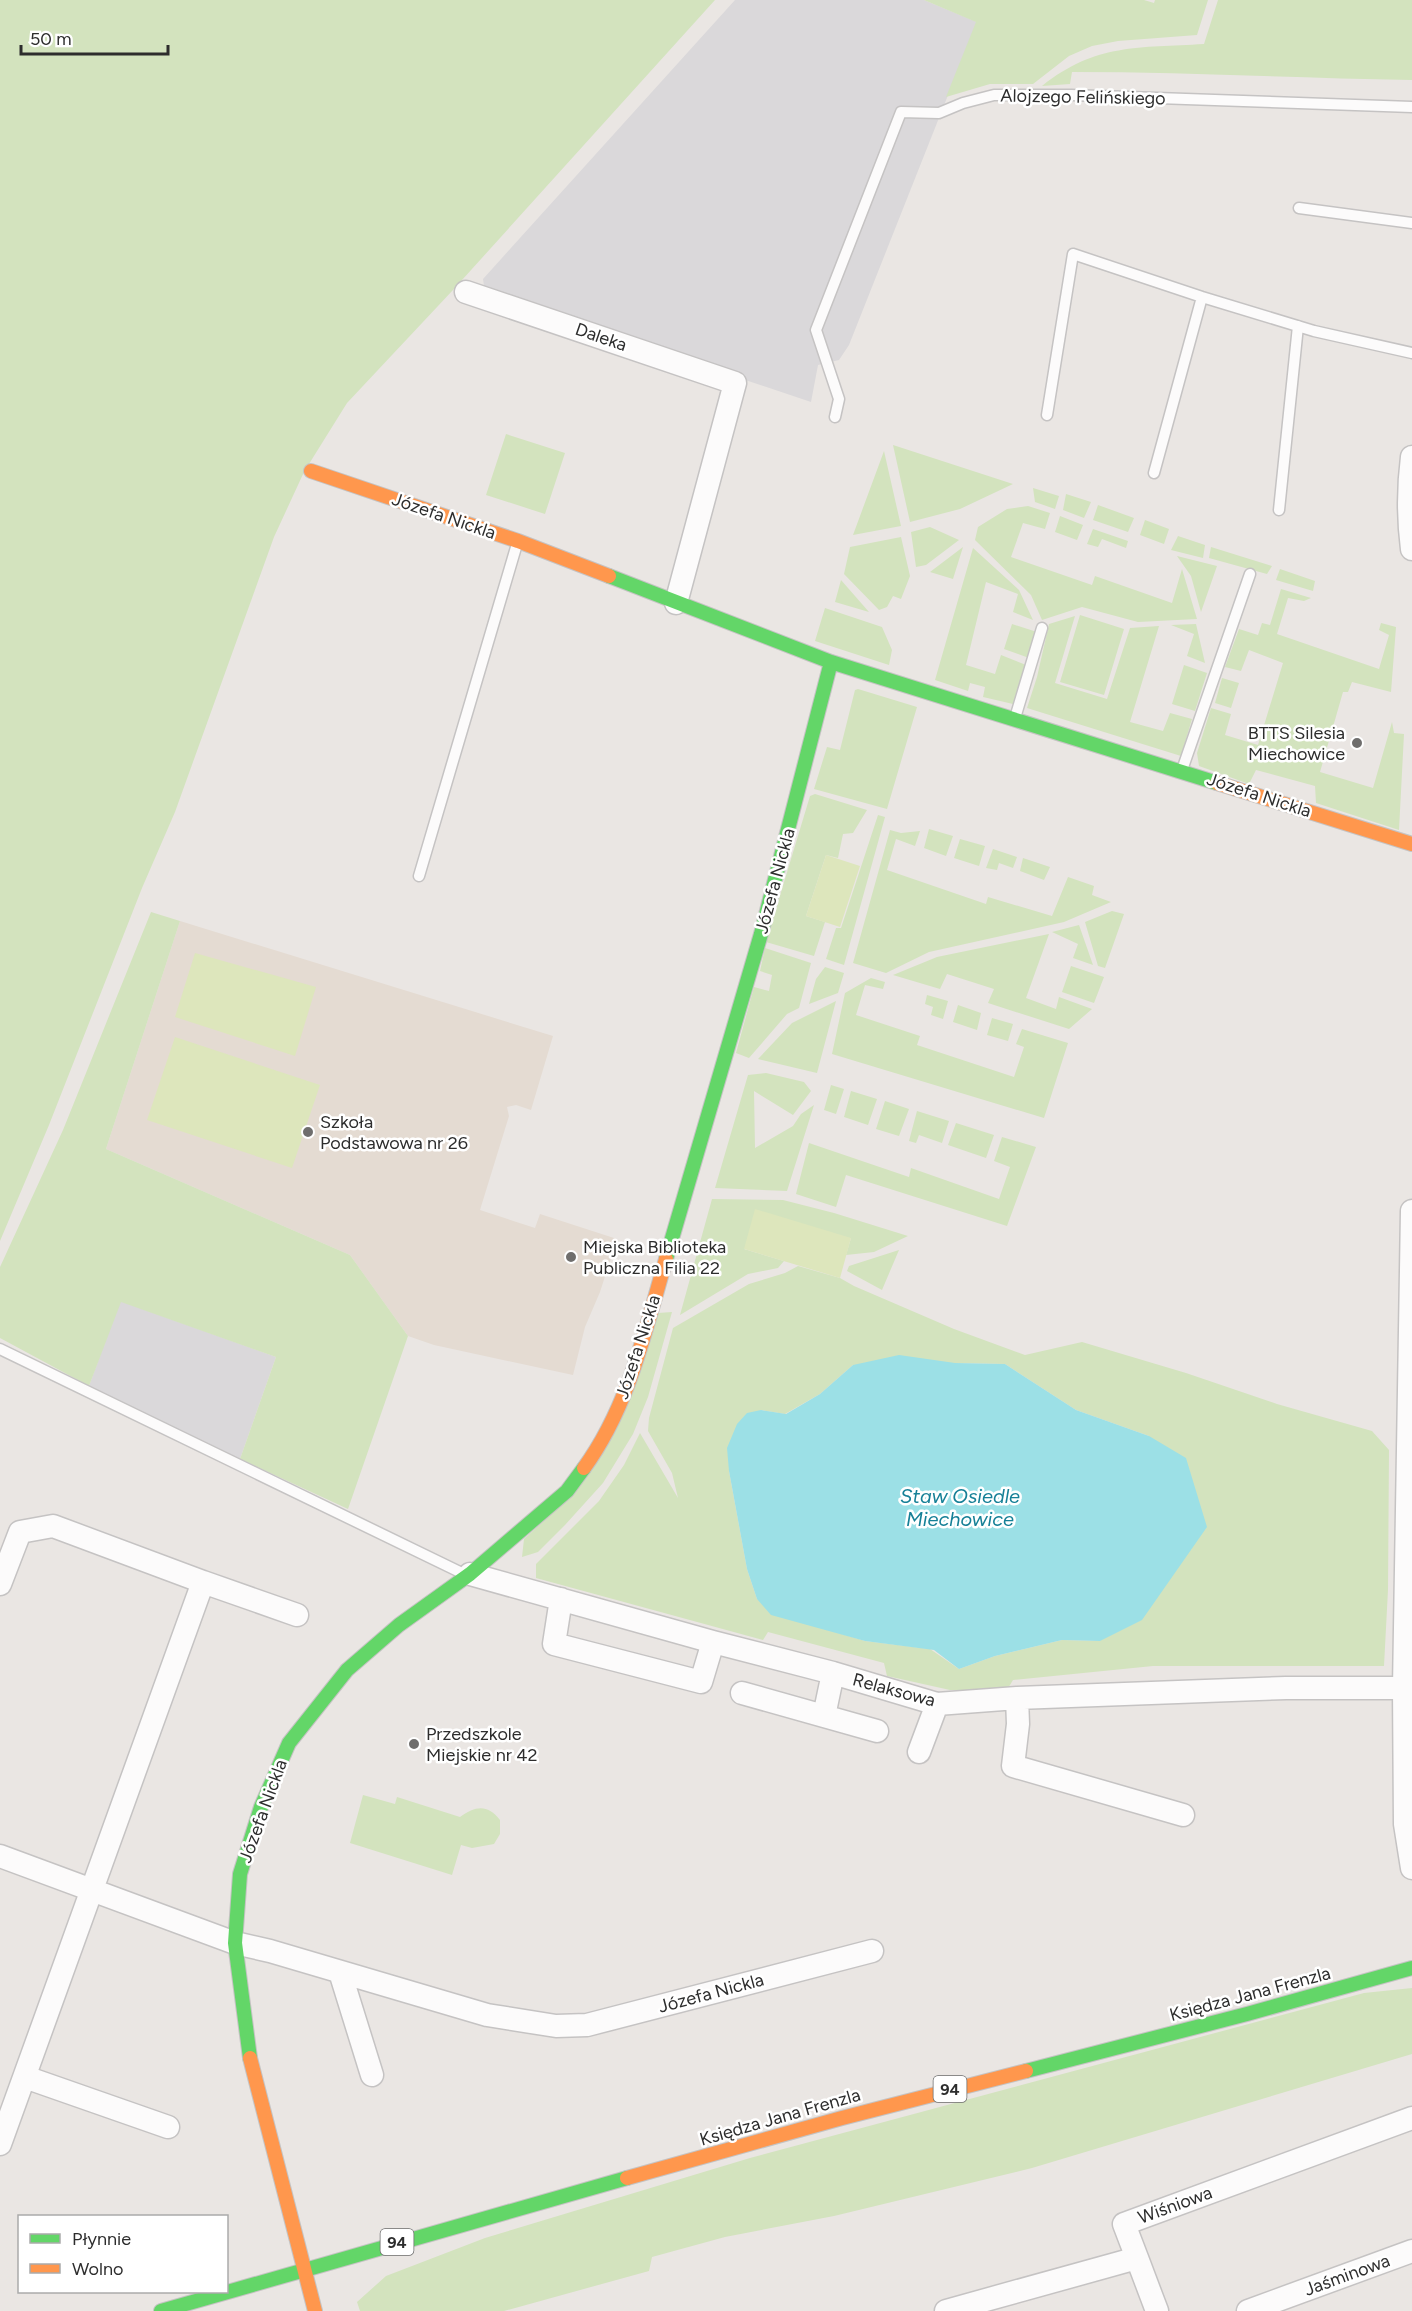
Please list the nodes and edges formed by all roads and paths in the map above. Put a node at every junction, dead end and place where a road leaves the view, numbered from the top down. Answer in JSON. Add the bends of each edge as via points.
{"nodes":[{"id":1,"x":1412,"y":107,"type":"edge"},
{"id":2,"x":1299,"y":208,"type":"dead end"},
{"id":3,"x":1412,"y":223,"type":"edge"},
{"id":4,"x":466,"y":292,"type":"dead end"},
{"id":5,"x":1202,"y":297,"type":"junction"},
{"id":6,"x":1298,"y":326,"type":"junction"},
{"id":7,"x":1412,"y":353,"type":"edge"},
{"id":8,"x":1047,"y":415,"type":"dead end"},
{"id":9,"x":835,"y":417,"type":"dead end"},
{"id":10,"x":311,"y":471,"type":"dead end"},
{"id":11,"x":1411,"y":471,"type":"edge"},
{"id":12,"x":1154,"y":473,"type":"dead end"},
{"id":13,"x":1279,"y":510,"type":"dead end"},
{"id":14,"x":518,"y":541,"type":"junction"},
{"id":15,"x":1412,"y":549,"type":"edge"},
{"id":16,"x":1250,"y":574,"type":"dead end"},
{"id":17,"x":676,"y":603,"type":"junction"},
{"id":18,"x":1042,"y":628,"type":"dead end"},
{"id":19,"x":831,"y":662,"type":"junction"},
{"id":20,"x":1015,"y":718,"type":"junction"},
{"id":21,"x":1182,"y":770,"type":"junction"},
{"id":22,"x":1412,"y":844,"type":"edge"},
{"id":23,"x":419,"y":876,"type":"dead end"},
{"id":24,"x":1412,"y":1211,"type":"edge"},
{"id":25,"x":1411,"y":1302,"type":"edge"},
{"id":26,"x":0,"y":1349,"type":"edge"},
{"id":27,"x":1409,"y":1498,"type":"edge"},
{"id":28,"x":469,"y":1574,"type":"junction"},
{"id":29,"x":203,"y":1582,"type":"junction"},
{"id":30,"x":0,"y":1584,"type":"edge"},
{"id":31,"x":561,"y":1599,"type":"junction"},
{"id":32,"x":297,"y":1615,"type":"dead end"},
{"id":33,"x":713,"y":1642,"type":"junction"},
{"id":34,"x":833,"y":1673,"type":"junction"},
{"id":35,"x":1404,"y":1688,"type":"junction"},
{"id":36,"x":742,"y":1693,"type":"dead end"},
{"id":37,"x":1017,"y":1698,"type":"junction"},
{"id":38,"x":937,"y":1704,"type":"junction"},
{"id":39,"x":824,"y":1716,"type":"junction"},
{"id":40,"x":877,"y":1731,"type":"dead end"},
{"id":41,"x":919,"y":1752,"type":"dead end"},
{"id":42,"x":1183,"y":1815,"type":"dead end"},
{"id":43,"x":0,"y":1856,"type":"edge"},
{"id":44,"x":1412,"y":1868,"type":"edge"},
{"id":45,"x":93,"y":1890,"type":"junction"},
{"id":46,"x":235,"y":1943,"type":"junction"},
{"id":47,"x":873,"y":1951,"type":"dead end"},
{"id":48,"x":1412,"y":1968,"type":"edge"},
{"id":49,"x":340,"y":1972,"type":"junction"},
{"id":50,"x":372,"y":2075,"type":"dead end"},
{"id":51,"x":25,"y":2077,"type":"junction"},
{"id":52,"x":1412,"y":2118,"type":"edge"},
{"id":53,"x":168,"y":2127,"type":"dead end"},
{"id":54,"x":0,"y":2144,"type":"edge"},
{"id":55,"x":1412,"y":2251,"type":"edge"},
{"id":56,"x":1137,"y":2258,"type":"junction"},
{"id":57,"x":304,"y":2269,"type":"junction"},
{"id":58,"x":228,"y":2291,"type":"edge"},
{"id":59,"x":222,"y":2293,"type":"edge"},
{"id":60,"x":954,"y":2310,"type":"edge"},
{"id":61,"x":160,"y":2311,"type":"edge"},
{"id":62,"x":315,"y":2311,"type":"edge"},
{"id":63,"x":1157,"y":2311,"type":"edge"},
{"id":64,"x":1248,"y":2311,"type":"edge"}],
"edges":[{"from":1,"to":9,"type":"lane","name":"Alojzego Felińskiego","via":[[994,95],[939,113],[901,112],[816,330],[839,399]]},
{"from":2,"to":3,"type":"lane"},
{"from":4,"to":17,"type":"street","name":"Daleka","via":[[735,383]]},
{"from":5,"to":6,"type":"lane"},
{"from":5,"to":8,"type":"lane","via":[[1073,254]]},
{"from":5,"to":12,"type":"lane"},
{"from":6,"to":7,"type":"lane"},
{"from":6,"to":13,"type":"lane"},
{"from":10,"to":14,"type":"street","name":"Józefa Nickla"},
{"from":11,"to":15,"type":"street"},
{"from":14,"to":17,"type":"street","name":"Józefa Nickla"},
{"from":14,"to":23,"type":"lane"},
{"from":16,"to":21,"type":"lane"},
{"from":17,"to":19,"type":"street","name":"Józefa Nickla"},
{"from":18,"to":20,"type":"lane"},
{"from":19,"to":20,"type":"street","name":"Józefa Nickla"},
{"from":19,"to":28,"type":"street","name":"Józefa Nickla","via":[[761,934],[629,1384],[602,1443],[567,1491]]},
{"from":20,"to":21,"type":"street","name":"Józefa Nickla"},
{"from":21,"to":22,"type":"street","name":"Józefa Nickla"},
{"from":24,"to":25,"type":"street"},
{"from":25,"to":27,"type":"street"},
{"from":26,"to":28,"type":"lane"},
{"from":27,"to":35,"type":"street"},
{"from":28,"to":31,"type":"street","name":"Relaksowa"},
{"from":28,"to":46,"type":"street","name":"Józefa Nickla","via":[[399,1625],[347,1670],[289,1743],[261,1807],[240,1874]]},
{"from":29,"to":30,"type":"street","via":[[54,1526],[20,1533]]},
{"from":29,"to":32,"type":"street"},
{"from":29,"to":45,"type":"street"},
{"from":31,"to":33,"type":"street","name":"Relaksowa"},
{"from":31,"to":33,"type":"street","via":[[554,1644],[701,1682]]},
{"from":33,"to":34,"type":"street","name":"Relaksowa"},
{"from":34,"to":38,"type":"street","name":"Relaksowa"},
{"from":34,"to":39,"type":"street"},
{"from":35,"to":37,"type":"street","name":"Relaksowa","via":[[1286,1688]]},
{"from":35,"to":44,"type":"street","via":[[1405,1824]]},
{"from":36,"to":39,"type":"street"},
{"from":37,"to":38,"type":"street","name":"Relaksowa"},
{"from":37,"to":42,"type":"street","via":[[1013,1766]]},
{"from":38,"to":41,"type":"street"},
{"from":39,"to":40,"type":"street"},
{"from":43,"to":45,"type":"street","name":"Józefa Nickla"},
{"from":45,"to":46,"type":"street","name":"Józefa Nickla"},
{"from":45,"to":51,"type":"street"},
{"from":46,"to":49,"type":"street","name":"Józefa Nickla"},
{"from":46,"to":57,"type":"street","name":"Józefa Nickla","via":[[250,2059]]},
{"from":47,"to":49,"type":"street","name":"Józefa Nickla","via":[[588,2025],[537,2024],[487,2016]]},
{"from":48,"to":57,"type":"street","name":"Księdza Jana Frenzla","number":"94","via":[[842,2118]]},
{"from":49,"to":50,"type":"street"},
{"from":51,"to":53,"type":"street"},
{"from":51,"to":54,"type":"street"},
{"from":52,"to":56,"type":"street","name":"Wiśniowa","via":[[1124,2224]]},
{"from":55,"to":64,"type":"street","name":"Jaśminowa"},
{"from":56,"to":60,"type":"street"},
{"from":56,"to":63,"type":"street"},
{"from":57,"to":58,"type":"street","name":"Księdza Jana Frenzla","number":"94"},
{"from":57,"to":62,"type":"street","name":"Józefa Nickla"},
{"from":59,"to":61,"type":"street","name":"Księdza Jana Frenzla","number":"94"}]}
